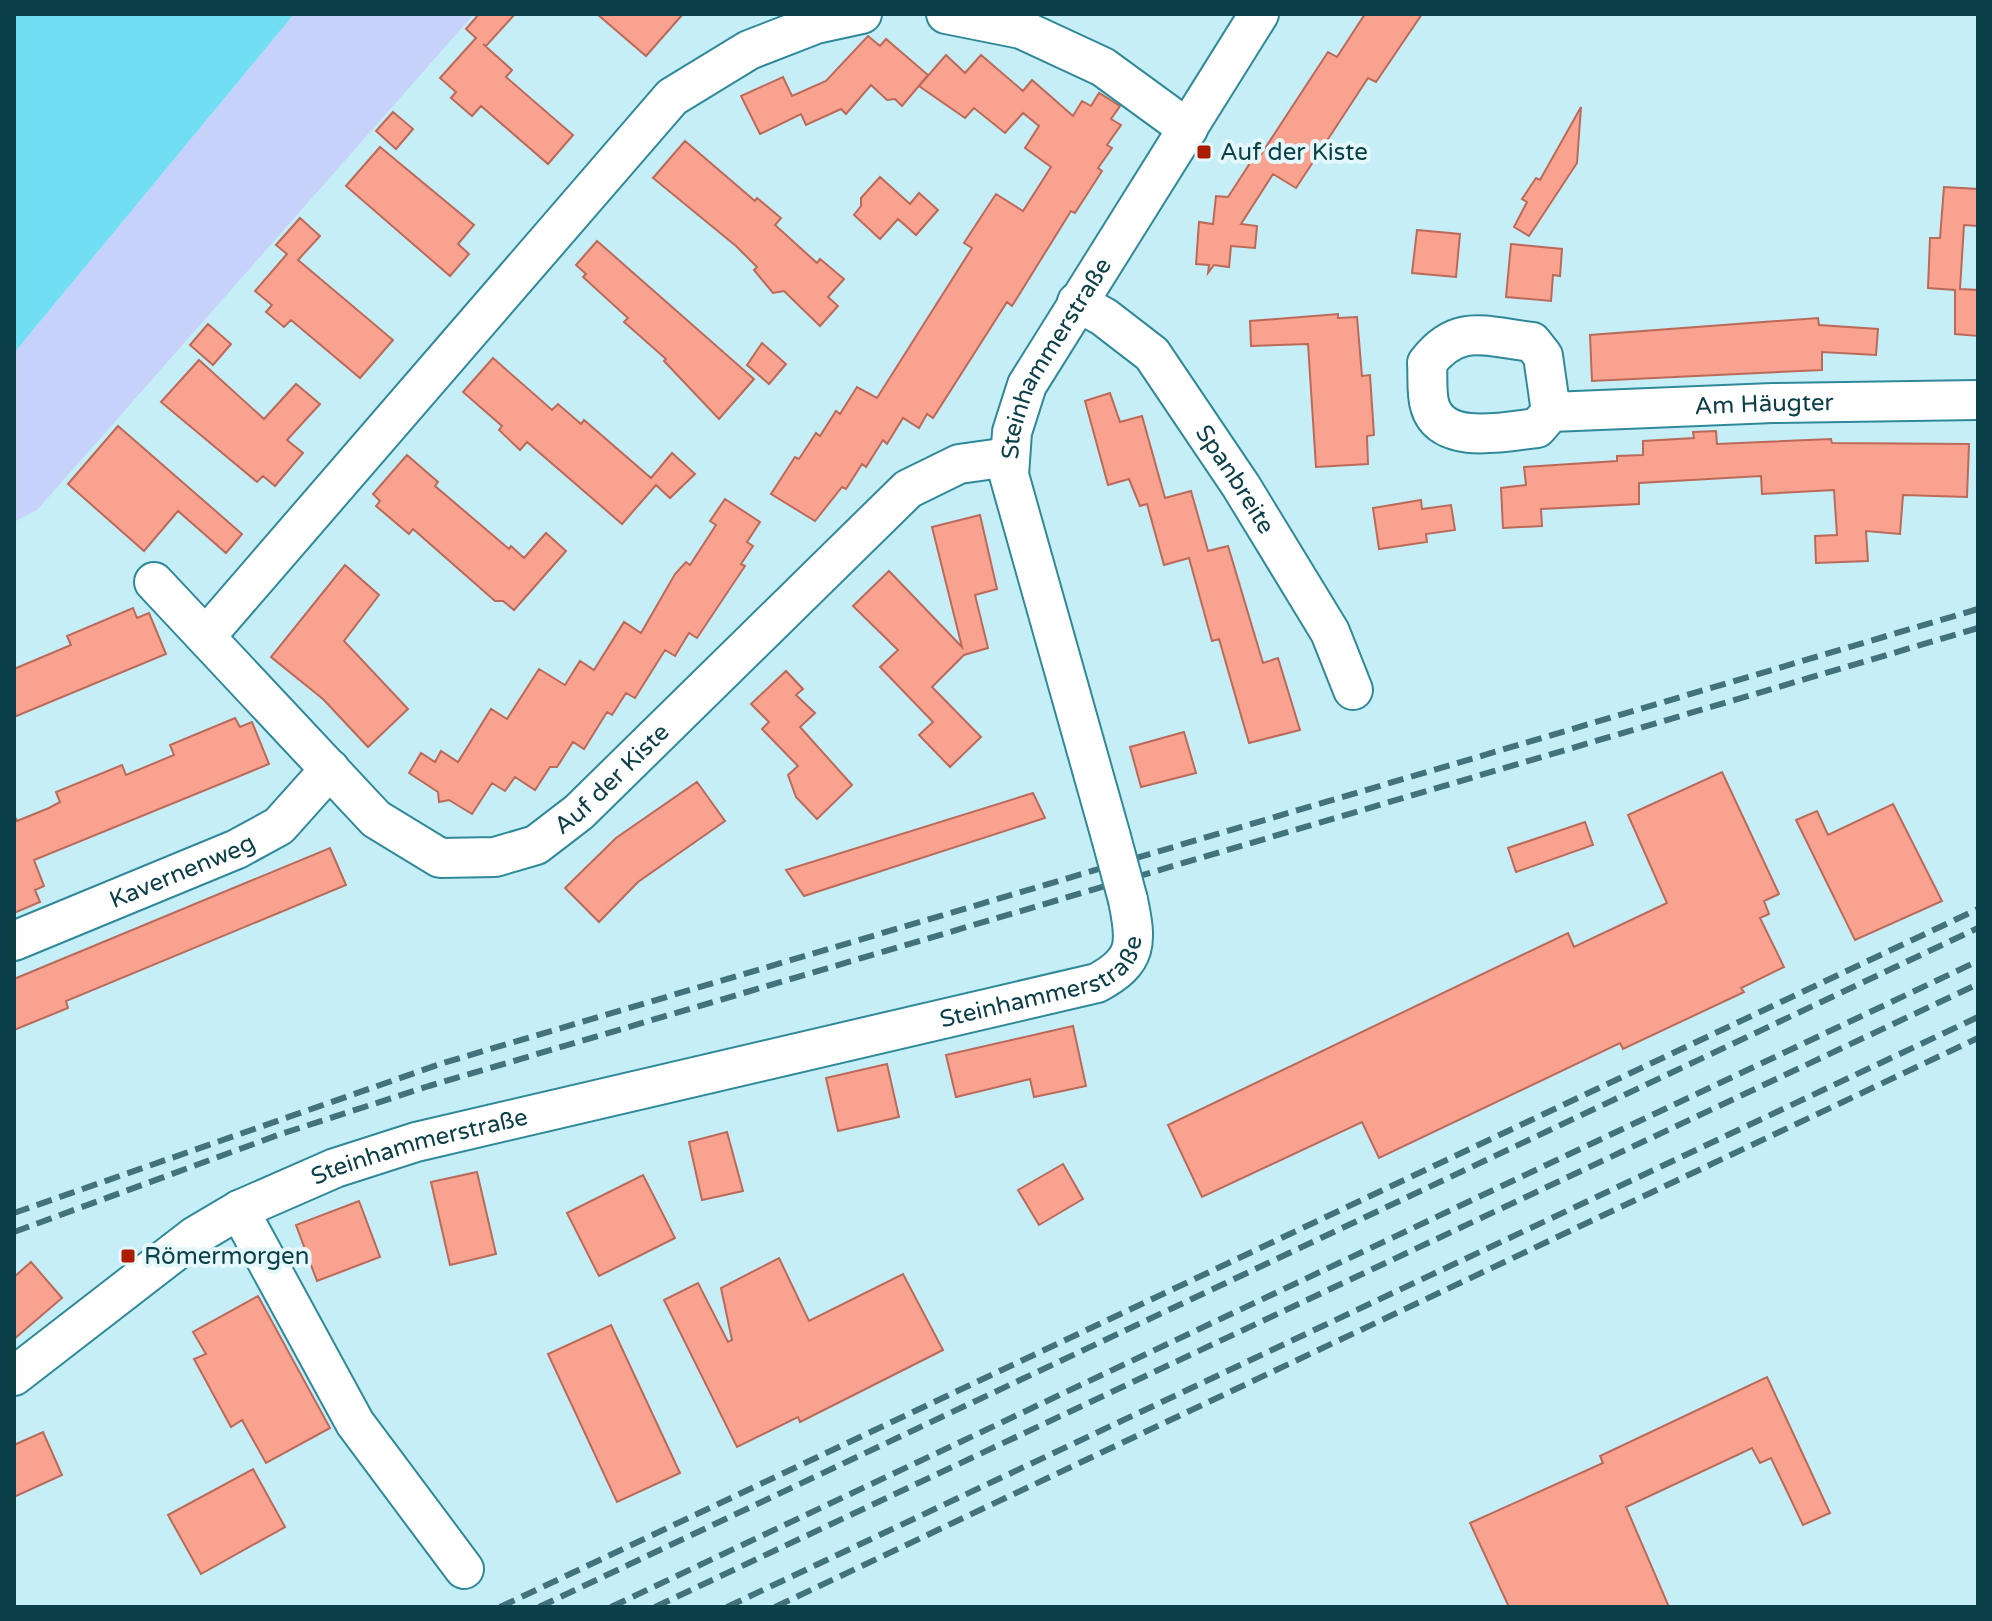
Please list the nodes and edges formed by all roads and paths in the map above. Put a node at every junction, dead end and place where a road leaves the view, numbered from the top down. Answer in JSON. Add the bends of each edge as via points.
{"nodes":[{"id":1,"x":862,"y":14,"type":"edge"},
{"id":2,"x":946,"y":14,"type":"edge"},
{"id":3,"x":1259,"y":14,"type":"edge"},
{"id":4,"x":1188,"y":129,"type":"junction"},
{"id":5,"x":1077,"y":302,"type":"junction"},
{"id":6,"x":1978,"y":400,"type":"edge"},
{"id":7,"x":1551,"y":412,"type":"dead end"},
{"id":8,"x":1009,"y":457,"type":"junction"},
{"id":9,"x":154,"y":582,"type":"dead end"},
{"id":10,"x":207,"y":635,"type":"junction"},
{"id":11,"x":1353,"y":690,"type":"dead end"},
{"id":12,"x":330,"y":769,"type":"junction"},
{"id":13,"x":14,"y":941,"type":"edge"},
{"id":14,"x":239,"y":1210,"type":"junction"},
{"id":15,"x":14,"y":1376,"type":"edge"},
{"id":16,"x":464,"y":1569,"type":"dead end"}],
"edges":[{"from":1,"to":10,"type":"street","via":[[816,24],[749,50],[672,97]]},
{"from":2,"to":4,"type":"street","via":[[1021,29],[1103,67]]},
{"from":3,"to":4,"type":"street","name":"Steinhammerstraße"},
{"from":4,"to":5,"type":"street","name":"Steinhammerstraße"},
{"from":5,"to":8,"type":"street","name":"Steinhammerstraße","via":[[1027,385]]},
{"from":5,"to":11,"type":"street","name":"Spanbreite","via":[[1152,354],[1330,632]]},
{"from":6,"to":7,"type":"street","name":"Am Häugter"},
{"from":8,"to":12,"type":"street","name":"Auf der Kiste","via":[[959,464],[908,489],[579,812],[536,845],[495,857],[440,858],[376,819]]},
{"from":8,"to":14,"type":"street","name":"Steinhammerstraße","bridge":true,"via":[[1009,475],[1128,900],[1134,942],[1129,961],[1097,983],[416,1142],[335,1168]]},
{"from":9,"to":10,"type":"street","name":"Auf der Kiste"},
{"from":10,"to":12,"type":"street","name":"Auf der Kiste"},
{"from":12,"to":13,"type":"street","name":"Kavernenweg","via":[[279,826],[237,849]]},
{"from":14,"to":15,"type":"street","name":"Steinhammerstraße","via":[[195,1236]]},
{"from":14,"to":16,"type":"street","via":[[355,1423]]}]}
